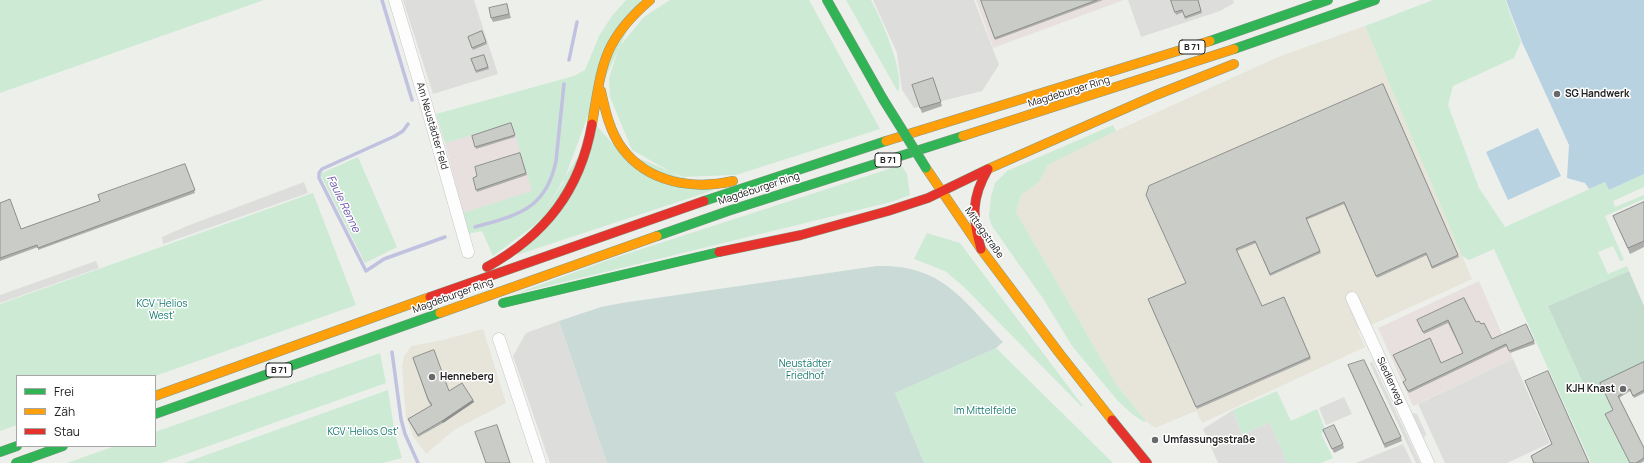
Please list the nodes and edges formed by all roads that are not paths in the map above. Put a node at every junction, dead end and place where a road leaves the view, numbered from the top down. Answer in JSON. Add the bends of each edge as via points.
{"nodes":[{"id":1,"x":395,"y":0,"type":"edge"},
{"id":2,"x":650,"y":0,"type":"edge"},
{"id":3,"x":827,"y":0,"type":"edge"},
{"id":4,"x":1328,"y":0,"type":"edge"},
{"id":5,"x":1375,"y":0,"type":"edge"},
{"id":6,"x":1384,"y":6,"type":"dead end"},
{"id":7,"x":1356,"y":17,"type":"dead end"},
{"id":8,"x":1243,"y":60,"type":"dead end"},
{"id":9,"x":600,"y":80,"type":"junction"},
{"id":10,"x":828,"y":160,"type":"junction"},
{"id":11,"x":988,"y":169,"type":"junction"},
{"id":12,"x":758,"y":173,"type":"dead end"},
{"id":13,"x":743,"y":178,"type":"dead end"},
{"id":14,"x":941,"y":192,"type":"junction"},
{"id":15,"x":981,"y":250,"type":"junction"},
{"id":16,"x":468,"y":252,"type":"dead end"},
{"id":17,"x":1352,"y":298,"type":"dead end"},
{"id":18,"x":492,"y":306,"type":"dead end"},
{"id":19,"x":402,"y":308,"type":"junction"},
{"id":20,"x":463,"y":315,"type":"dead end"},
{"id":21,"x":402,"y":326,"type":"junction"},
{"id":22,"x":499,"y":339,"type":"dead end"},
{"id":23,"x":156,"y":396,"type":"edge"},
{"id":24,"x":156,"y":414,"type":"edge"},
{"id":25,"x":16,"y":446,"type":"edge"},
{"id":26,"x":60,"y":447,"type":"edge"},
{"id":27,"x":0,"y":452,"type":"edge"},
{"id":28,"x":16,"y":463,"type":"edge"},
{"id":29,"x":540,"y":463,"type":"edge"},
{"id":30,"x":1147,"y":463,"type":"edge"},
{"id":31,"x":1428,"y":463,"type":"edge"}],
"edges":[{"from":1,"to":16,"type":"street","name":"Am Neustädter Feld"},
{"from":2,"to":9,"type":"main road","via":[[634,14],[616,36],[604,61]]},
{"from":3,"to":14,"type":"main road","name":"Mittagstraße","bridge":true,"via":[[883,99]]},
{"from":4,"to":10,"type":"main road","name":"Magdeburger Ring","number":"B 71","via":[[1078,83]]},
{"from":5,"to":21,"type":"main road","name":"Magdeburger Ring","number":"B 71","via":[[1258,43],[823,179]]},
{"from":6,"to":7,"type":"main road"},
{"from":8,"to":11,"type":"main road","via":[[1156,95]]},
{"from":9,"to":13,"type":"main road","via":[[607,115],[616,137],[631,158],[648,171],[670,181],[695,185],[722,184]]},
{"from":9,"to":19,"type":"main road","via":[[592,130],[583,161],[572,187],[549,221],[503,259],[486,268],[416,293]]},
{"from":10,"to":12,"type":"main road","via":[[808,158]]},
{"from":10,"to":19,"type":"main road","name":"Magdeburger Ring","number":"B 71"},
{"from":11,"to":14,"type":"main road"},
{"from":11,"to":15,"type":"main road","via":[[974,200],[974,218]]},
{"from":14,"to":15,"type":"main road","name":"Mittagstraße"},
{"from":14,"to":18,"type":"main road","via":[[832,228]]},
{"from":15,"to":30,"type":"main road","name":"Mittagstraße"},
{"from":17,"to":31,"type":"street","name":"Siedlerweg"},
{"from":19,"to":23,"type":"main road","name":"Magdeburger Ring","number":"B 71"},
{"from":20,"to":21,"type":"main road","via":[[419,328]]},
{"from":21,"to":24,"type":"main road","name":"Magdeburger Ring","number":"B 71"},
{"from":22,"to":29,"type":"street"},
{"from":25,"to":27,"type":"main road"},
{"from":26,"to":28,"type":"main road"}]}
